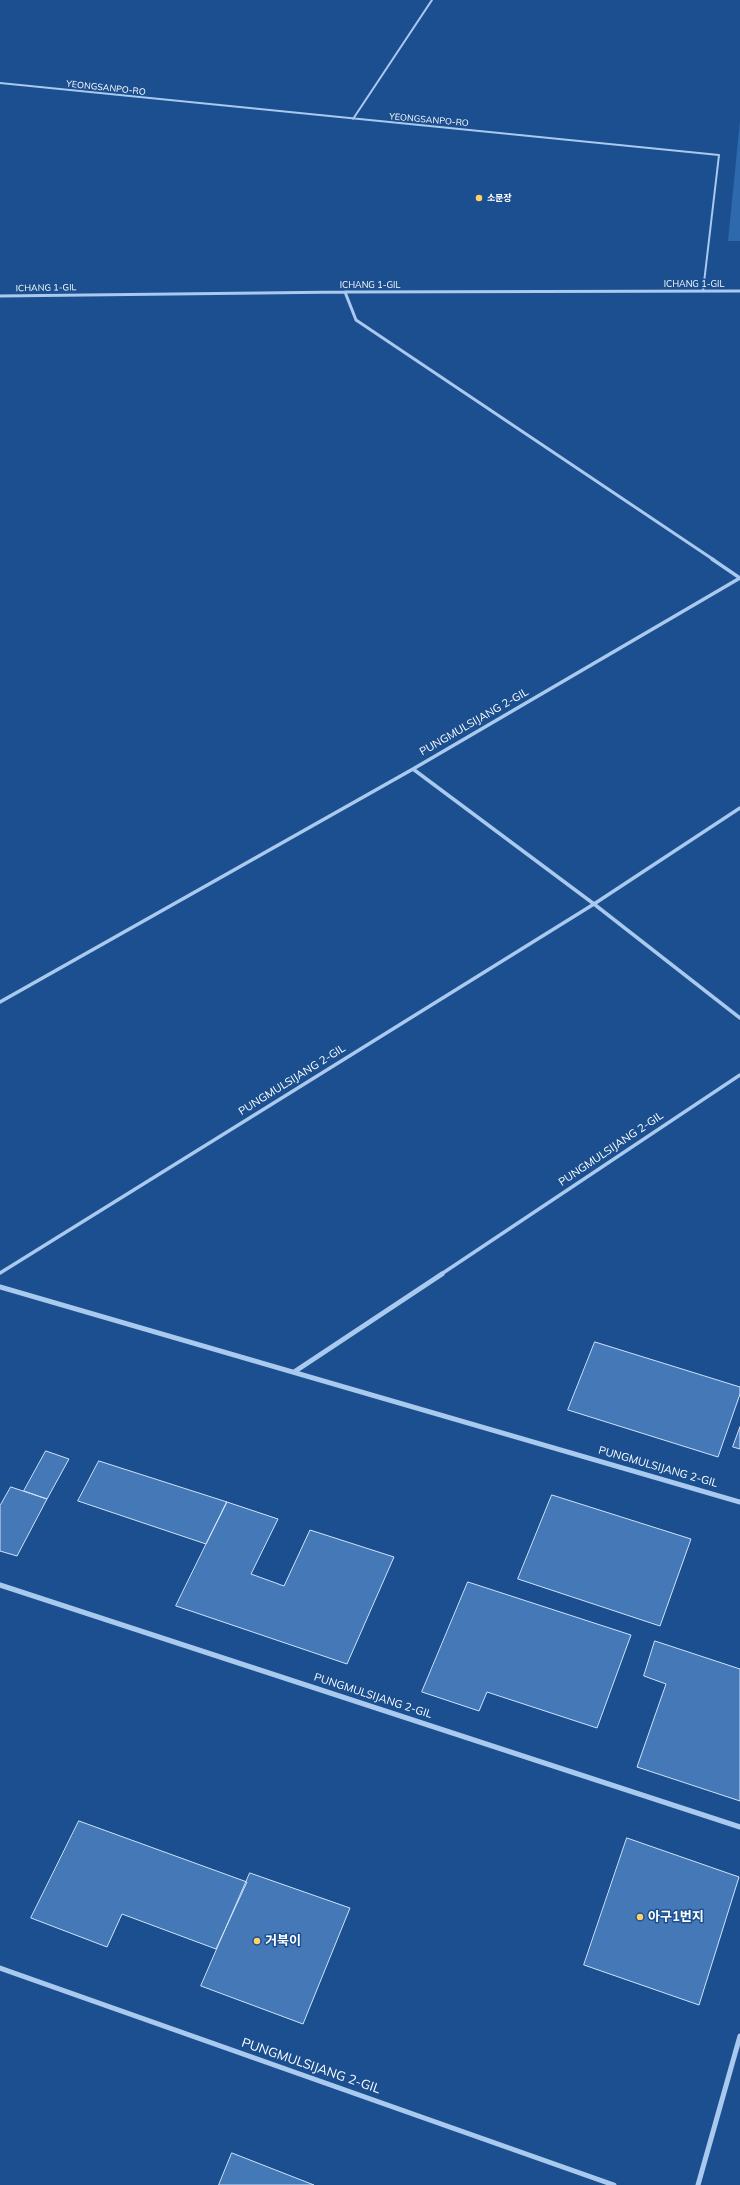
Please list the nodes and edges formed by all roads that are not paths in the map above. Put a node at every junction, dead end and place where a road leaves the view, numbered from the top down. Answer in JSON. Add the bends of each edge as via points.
{"nodes":[{"id":1,"x":432,"y":0,"type":"edge"},
{"id":2,"x":0,"y":83,"type":"edge"},
{"id":3,"x":353,"y":119,"type":"junction"},
{"id":4,"x":703,"y":291,"type":"junction"},
{"id":5,"x":740,"y":291,"type":"edge"},
{"id":6,"x":345,"y":292,"type":"junction"},
{"id":7,"x":0,"y":296,"type":"edge"},
{"id":8,"x":740,"y":578,"type":"edge"},
{"id":9,"x":413,"y":769,"type":"junction"},
{"id":10,"x":740,"y":808,"type":"edge"},
{"id":11,"x":594,"y":904,"type":"junction"},
{"id":12,"x":0,"y":1002,"type":"edge"},
{"id":13,"x":740,"y":1018,"type":"edge"},
{"id":14,"x":740,"y":1076,"type":"edge"},
{"id":15,"x":0,"y":1273,"type":"edge"},
{"id":16,"x":0,"y":1287,"type":"edge"},
{"id":17,"x":294,"y":1372,"type":"junction"},
{"id":18,"x":740,"y":1502,"type":"edge"},
{"id":19,"x":0,"y":1584,"type":"edge"},
{"id":20,"x":740,"y":1827,"type":"edge"},
{"id":21,"x":0,"y":1968,"type":"edge"},
{"id":22,"x":740,"y":2036,"type":"edge"},
{"id":23,"x":614,"y":2185,"type":"edge"},
{"id":24,"x":698,"y":2185,"type":"edge"}],
"edges":[{"from":1,"to":3,"type":"lane"},
{"from":2,"to":3,"type":"lane","name":"YEONGSANPO-RO"},
{"from":3,"to":4,"type":"lane","name":"YEONGSANPO-RO","via":[[719,155]]},
{"from":4,"to":5,"type":"street","name":"ICHANG 1-GIL"},
{"from":4,"to":6,"type":"street","name":"ICHANG 1-GIL"},
{"from":6,"to":7,"type":"street","name":"ICHANG 1-GIL"},
{"from":6,"to":8,"type":"street","via":[[356,320]]},
{"from":8,"to":9,"type":"street","name":"PUNGMULSIJANG 2-GIL"},
{"from":9,"to":11,"type":"street","name":"PUNGMULSIJANG 2-GIL"},
{"from":9,"to":12,"type":"street"},
{"from":10,"to":11,"type":"street","name":"PUNGMULSIJANG 2-GIL"},
{"from":11,"to":13,"type":"street","name":"PUNGMULSIJANG 2-GIL"},
{"from":11,"to":15,"type":"street","name":"PUNGMULSIJANG 2-GIL"},
{"from":14,"to":17,"type":"street","name":"PUNGMULSIJANG 2-GIL"},
{"from":16,"to":17,"type":"street","name":"PUNGMULSIJANG 2-GIL"},
{"from":17,"to":18,"type":"street","name":"PUNGMULSIJANG 2-GIL"},
{"from":19,"to":20,"type":"street","name":"PUNGMULSIJANG 2-GIL"},
{"from":21,"to":23,"type":"street","name":"PUNGMULSIJANG 2-GIL"},
{"from":22,"to":24,"type":"street"}]}
